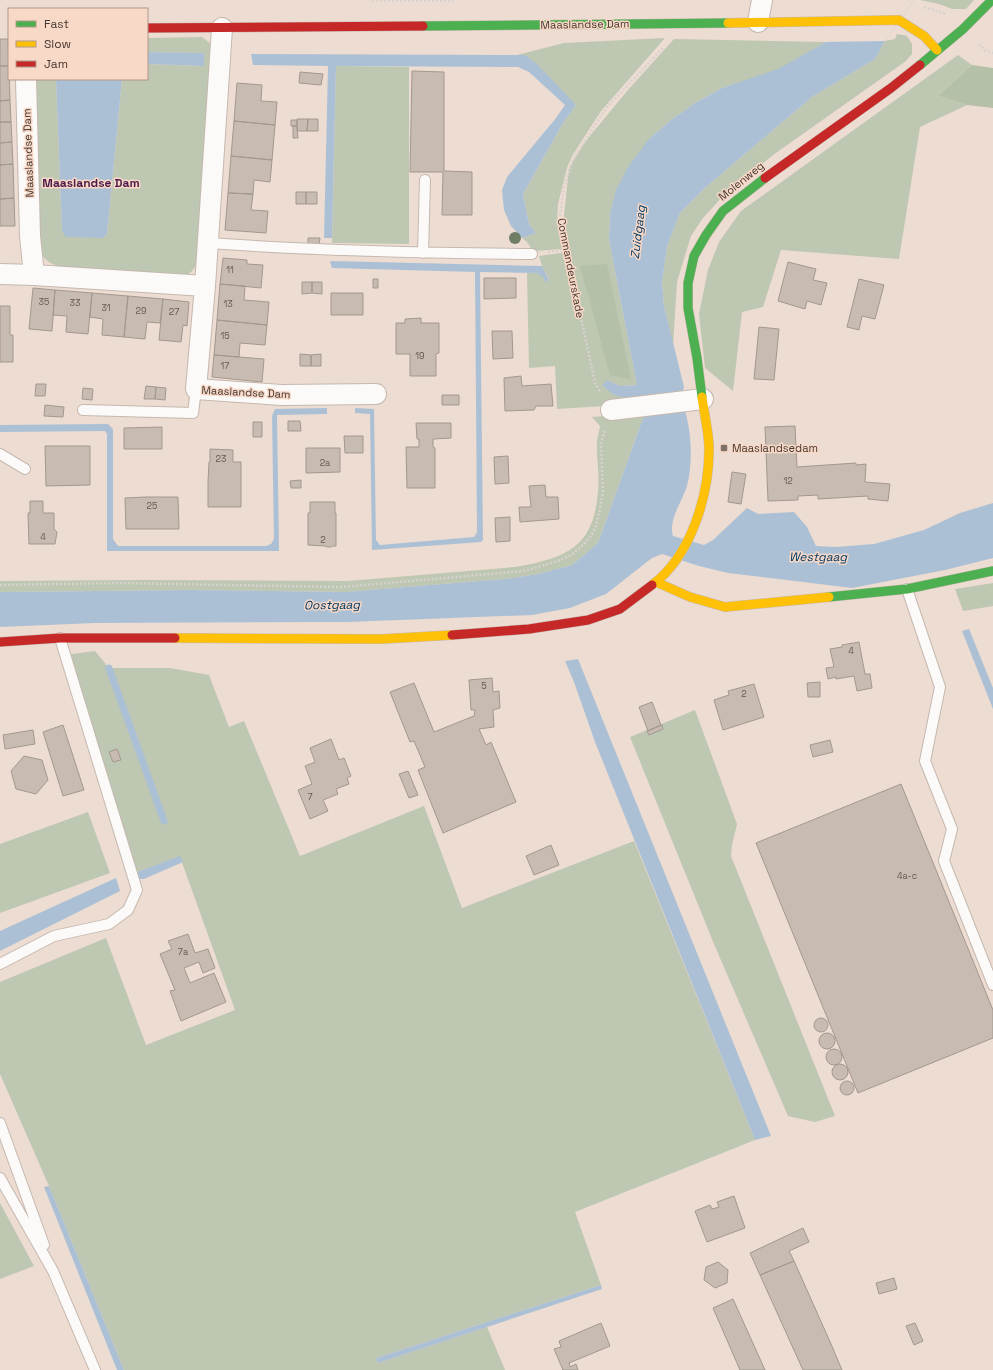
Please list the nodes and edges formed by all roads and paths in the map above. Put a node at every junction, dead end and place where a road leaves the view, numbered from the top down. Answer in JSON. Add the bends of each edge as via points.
{"nodes":[{"id":1,"x":762,"y":0,"type":"edge"},
{"id":2,"x":992,"y":0,"type":"edge"},
{"id":3,"x":922,"y":7,"type":"dead end"},
{"id":4,"x":758,"y":22,"type":"junction"},
{"id":5,"x":688,"y":24,"type":"junction"},
{"id":6,"x":148,"y":28,"type":"edge"},
{"id":7,"x":222,"y":28,"type":"junction"},
{"id":8,"x":963,"y":29,"type":"junction"},
{"id":9,"x":937,"y":50,"type":"junction"},
{"id":10,"x":26,"y":80,"type":"edge"},
{"id":11,"x":426,"y":180,"type":"dead end"},
{"id":12,"x":209,"y":243,"type":"junction"},
{"id":13,"x":423,"y":253,"type":"junction"},
{"id":14,"x":532,"y":254,"type":"dead end"},
{"id":15,"x":0,"y":274,"type":"edge"},
{"id":16,"x":34,"y":275,"type":"junction"},
{"id":17,"x":205,"y":286,"type":"junction"},
{"id":18,"x":196,"y":389,"type":"junction"},
{"id":19,"x":376,"y":394,"type":"dead end"},
{"id":20,"x":699,"y":399,"type":"junction"},
{"id":21,"x":83,"y":410,"type":"dead end"},
{"id":22,"x":611,"y":410,"type":"junction"},
{"id":23,"x":0,"y":454,"type":"edge"},
{"id":24,"x":25,"y":469,"type":"dead end"},
{"id":25,"x":993,"y":571,"type":"edge"},
{"id":26,"x":656,"y":582,"type":"junction"},
{"id":27,"x":0,"y":585,"type":"edge"},
{"id":28,"x":907,"y":589,"type":"junction"},
{"id":29,"x":60,"y":638,"type":"junction"},
{"id":30,"x":0,"y":642,"type":"edge"},
{"id":31,"x":0,"y":964,"type":"edge"},
{"id":32,"x":993,"y":985,"type":"edge"},
{"id":33,"x":0,"y":1123,"type":"edge"},
{"id":34,"x":0,"y":1178,"type":"edge"},
{"id":35,"x":53,"y":1271,"type":"junction"},
{"id":36,"x":96,"y":1370,"type":"edge"}],
"edges":[{"from":1,"to":4,"type":"street"},
{"from":2,"to":8,"type":"main road","name":"Molenweg"},
{"from":3,"to":8,"type":"path","via":[[944,12]]},
{"from":4,"to":5,"type":"main road","name":"Maaslandse Dam"},
{"from":4,"to":9,"type":"main road","name":"Maaslandse Dam","via":[[899,20],[921,33]]},
{"from":5,"to":7,"type":"main road","name":"Maaslandse Dam"},
{"from":5,"to":22,"type":"path","name":"Commandeurskade","via":[[607,107],[573,158],[564,187],[560,217],[594,383]]},
{"from":6,"to":7,"type":"main road","name":"Maaslandse Dam"},
{"from":7,"to":12,"type":"street","name":"Maaslandse Dam"},
{"from":8,"to":9,"type":"main road","name":"Molenweg"},
{"from":9,"to":20,"type":"main road","name":"Molenweg","via":[[891,88],[779,167],[735,202],[723,212],[706,235],[694,256],[688,283],[688,308]]},
{"from":10,"to":16,"type":"street","name":"Maaslandse Dam","via":[[30,236]]},
{"from":11,"to":13,"type":"lane"},
{"from":12,"to":13,"type":"lane","via":[[289,249]]},
{"from":12,"to":17,"type":"street","name":"Maaslandse Dam"},
{"from":13,"to":14,"type":"lane"},
{"from":15,"to":16,"type":"street"},
{"from":16,"to":17,"type":"street"},
{"from":17,"to":18,"type":"street","name":"Maaslandse Dam"},
{"from":18,"to":19,"type":"street","name":"Maaslandse Dam","via":[[281,395]]},
{"from":18,"to":21,"type":"lane","via":[[193,413]]},
{"from":20,"to":22,"type":"street"},
{"from":20,"to":26,"type":"main road","name":"Molenweg","via":[[709,448],[706,486],[694,528],[676,560]]},
{"from":22,"to":27,"type":"path","via":[[601,443],[603,491],[596,526],[582,546],[558,561],[524,570],[341,587],[117,583]]},
{"from":23,"to":24,"type":"lane"},
{"from":25,"to":28,"type":"main road"},
{"from":26,"to":28,"type":"main road","via":[[706,604],[725,607]]},
{"from":26,"to":29,"type":"main road","via":[[620,609],[588,620],[529,629],[382,639]]},
{"from":28,"to":32,"type":"lane","via":[[940,687],[925,761],[952,829],[944,861]]},
{"from":29,"to":30,"type":"main road"},
{"from":29,"to":31,"type":"lane","via":[[137,890],[128,910],[109,924],[54,936]]},
{"from":33,"to":35,"type":"lane"},
{"from":34,"to":35,"type":"lane"},
{"from":35,"to":36,"type":"lane"}]}
